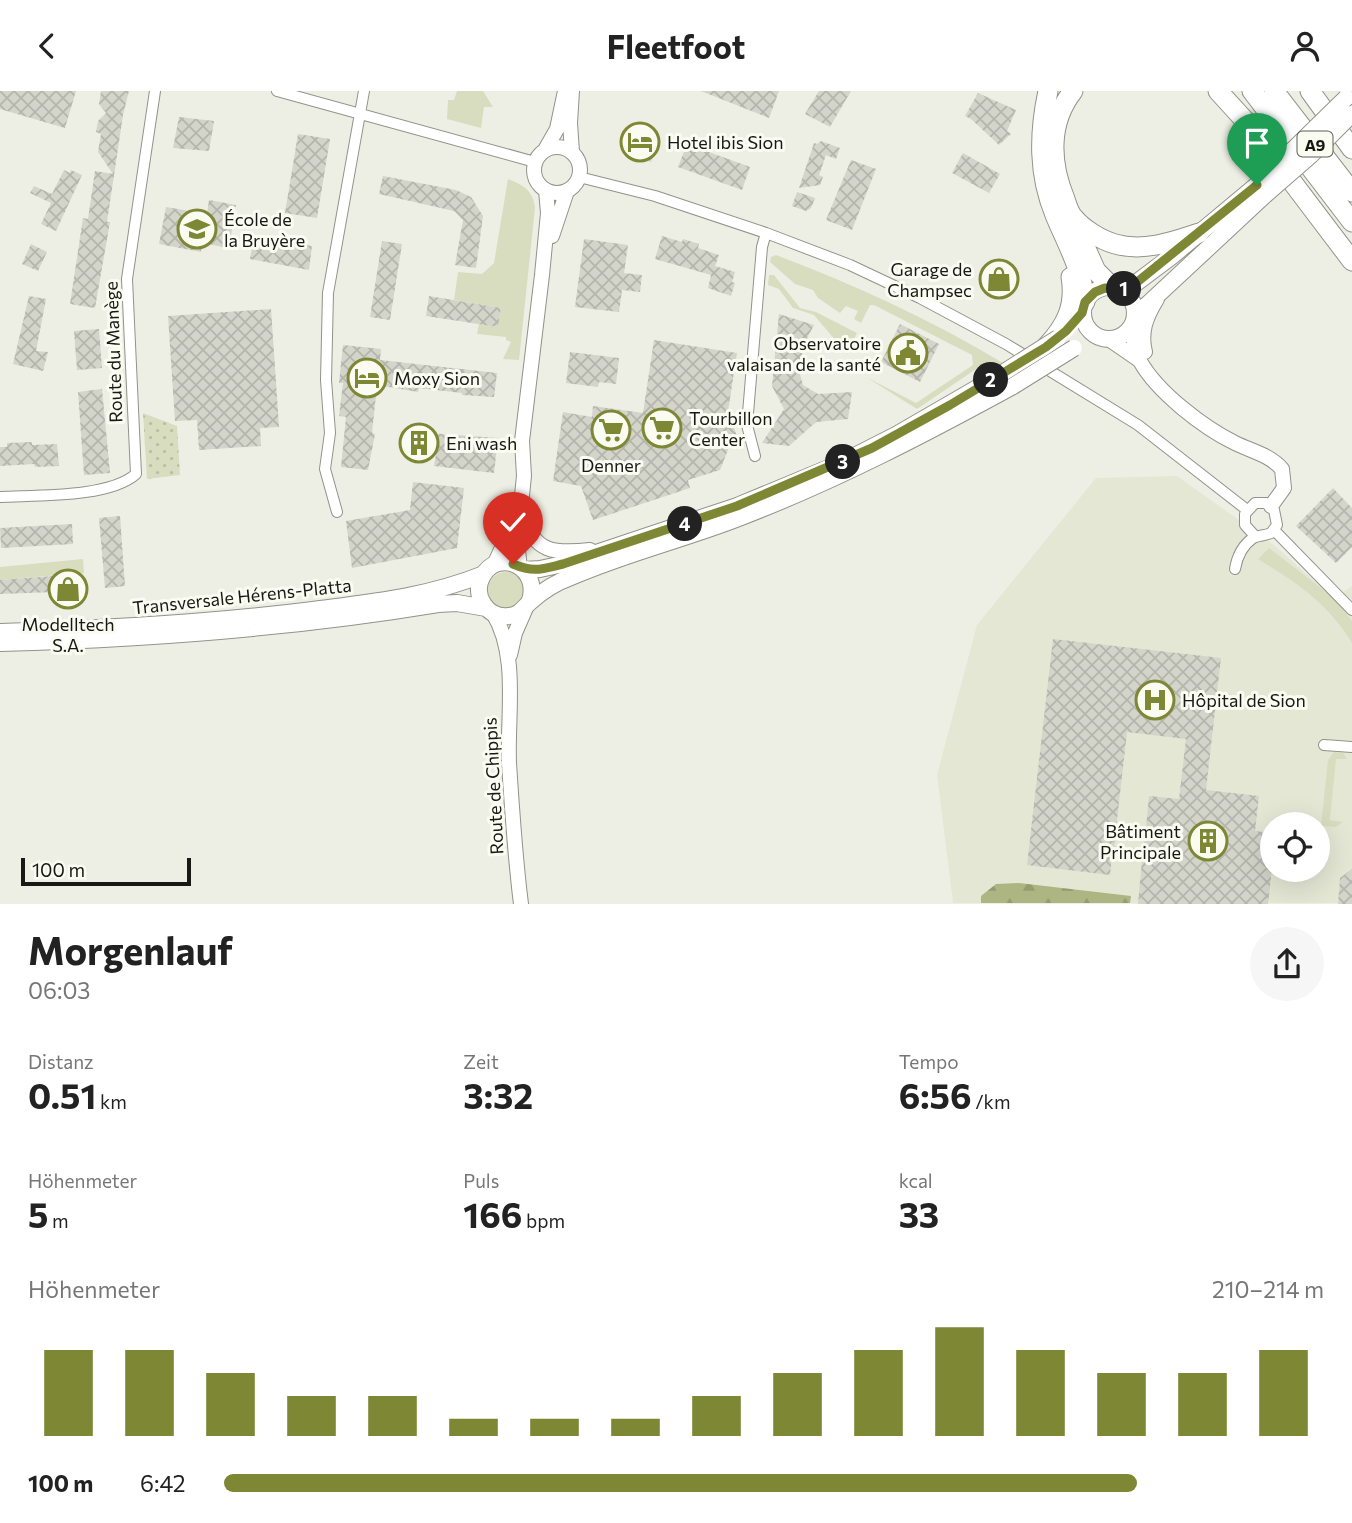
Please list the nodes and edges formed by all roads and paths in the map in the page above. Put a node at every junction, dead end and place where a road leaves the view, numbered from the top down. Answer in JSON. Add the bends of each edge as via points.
{"nodes":[{"id":1,"x":155,"y":91,"type":"edge"},
{"id":2,"x":277,"y":91,"type":"edge"},
{"id":3,"x":364,"y":91,"type":"edge"},
{"id":4,"x":565,"y":91,"type":"edge"},
{"id":5,"x":572,"y":91,"type":"edge"},
{"id":6,"x":1048,"y":91,"type":"edge"},
{"id":7,"x":1073,"y":91,"type":"edge"},
{"id":8,"x":1218,"y":91,"type":"edge"},
{"id":9,"x":1252,"y":91,"type":"edge"},
{"id":10,"x":1274,"y":91,"type":"edge"},
{"id":11,"x":1310,"y":91,"type":"edge"},
{"id":12,"x":1350,"y":101,"type":"edge"},
{"id":13,"x":361,"y":114,"type":"junction"},
{"id":14,"x":1352,"y":149,"type":"edge"},
{"id":15,"x":545,"y":150,"type":"junction"},
{"id":16,"x":572,"y":152,"type":"junction"},
{"id":17,"x":535,"y":162,"type":"junction"},
{"id":18,"x":579,"y":177,"type":"junction"},
{"id":19,"x":546,"y":190,"type":"junction"},
{"id":20,"x":1261,"y":190,"type":"junction"},
{"id":21,"x":567,"y":191,"type":"junction"},
{"id":22,"x":1352,"y":192,"type":"edge"},
{"id":23,"x":1065,"y":221,"type":"junction"},
{"id":24,"x":1352,"y":222,"type":"edge"},
{"id":25,"x":766,"y":233,"type":"junction"},
{"id":26,"x":1199,"y":233,"type":"junction"},
{"id":27,"x":1352,"y":261,"type":"edge"},
{"id":28,"x":542,"y":275,"type":"junction"},
{"id":29,"x":1165,"y":287,"type":"junction"},
{"id":30,"x":1116,"y":289,"type":"junction"},
{"id":31,"x":1084,"y":307,"type":"junction"},
{"id":32,"x":1133,"y":320,"type":"junction"},
{"id":33,"x":1104,"y":338,"type":"junction"},
{"id":34,"x":1053,"y":340,"type":"junction"},
{"id":35,"x":1139,"y":360,"type":"junction"},
{"id":36,"x":1155,"y":380,"type":"junction"},
{"id":37,"x":522,"y":442,"type":"junction"},
{"id":38,"x":755,"y":456,"type":"dead end"},
{"id":39,"x":0,"y":497,"type":"edge"},
{"id":40,"x":1271,"y":506,"type":"junction"},
{"id":41,"x":520,"y":509,"type":"junction"},
{"id":42,"x":1247,"y":510,"type":"junction"},
{"id":43,"x":337,"y":512,"type":"dead end"},
{"id":44,"x":1274,"y":530,"type":"junction"},
{"id":45,"x":1255,"y":536,"type":"junction"},
{"id":46,"x":602,"y":549,"type":"junction"},
{"id":47,"x":522,"y":568,"type":"junction"},
{"id":48,"x":1235,"y":569,"type":"dead end"},
{"id":49,"x":489,"y":570,"type":"junction"},
{"id":50,"x":527,"y":605,"type":"junction"},
{"id":51,"x":489,"y":610,"type":"junction"},
{"id":52,"x":1352,"y":610,"type":"edge"},
{"id":53,"x":0,"y":632,"type":"edge"},
{"id":54,"x":0,"y":643,"type":"edge"},
{"id":55,"x":508,"y":666,"type":"junction"},
{"id":56,"x":1324,"y":745,"type":"dead end"},
{"id":57,"x":1352,"y":747,"type":"edge"},
{"id":58,"x":521,"y":904,"type":"edge"}],
"edges":[{"from":1,"to":39,"type":"street","name":"Route du Manège","via":[[127,279],[136,474],[127,482],[97,491]]},
{"from":2,"to":13,"type":"street"},
{"from":3,"to":13,"type":"street"},
{"from":4,"to":15,"type":"street","via":[[557,129]]},
{"from":5,"to":16,"type":"street"},
{"from":6,"to":23,"type":"highway","via":[[1041,129],[1042,163],[1049,198]]},
{"from":7,"to":23,"type":"highway","via":[[1058,118],[1054,153]]},
{"from":8,"to":27,"type":"highway"},
{"from":9,"to":24,"type":"highway","number":"A9"},
{"from":10,"to":22,"type":"highway","number":"A9"},
{"from":11,"to":14,"type":"highway"},
{"from":12,"to":20,"type":"main road","bridge":true},
{"from":13,"to":17,"type":"street"},
{"from":13,"to":43,"type":"street","via":[[328,293],[330,433],[325,469]]},
{"from":15,"to":16,"type":"street","via":[[559,146]]},
{"from":15,"to":17,"type":"street"},
{"from":16,"to":18,"type":"street","via":[[579,164]]},
{"from":17,"to":19,"type":"street","via":[[535,177]]},
{"from":18,"to":21,"type":"street"},
{"from":18,"to":25,"type":"street"},
{"from":19,"to":21,"type":"street"},
{"from":19,"to":28,"type":"street"},
{"from":20,"to":26,"type":"main road"},
{"from":20,"to":29,"type":"main road"},
{"from":21,"to":28,"type":"street"},
{"from":23,"to":26,"type":"highway","via":[[1106,241],[1129,246],[1154,246]]},
{"from":23,"to":30,"type":"highway","via":[[1096,271]]},
{"from":23,"to":31,"type":"highway","via":[[1081,273]]},
{"from":23,"to":34,"type":"highway","via":[[1073,293],[1068,317]]},
{"from":25,"to":38,"type":"street","via":[[747,425]]},
{"from":25,"to":42,"type":"street","via":[[868,273],[1006,344],[1138,425]]},
{"from":26,"to":30,"type":"main road","via":[[1136,283]]},
{"from":28,"to":37,"type":"street"},
{"from":29,"to":32,"type":"main road"},
{"from":29,"to":36,"type":"street","via":[[1144,323],[1142,337]]},
{"from":30,"to":31,"type":"main road","via":[[1091,294]]},
{"from":30,"to":32,"type":"main road","via":[[1132,302]]},
{"from":31,"to":33,"type":"main road","via":[[1086,327]]},
{"from":31,"to":34,"type":"main road"},
{"from":32,"to":33,"type":"main road","via":[[1121,337]]},
{"from":32,"to":35,"type":"street"},
{"from":33,"to":35,"type":"street"},
{"from":33,"to":50,"type":"main road","bridge":true,"via":[[1074,348],[958,417],[812,488],[570,577]]},
{"from":34,"to":46,"type":"main road","bridge":true,"via":[[896,435],[830,468],[737,506]]},
{"from":35,"to":36,"type":"street"},
{"from":36,"to":40,"type":"street","via":[[1212,430],[1279,465],[1285,483]]},
{"from":37,"to":41,"type":"street"},
{"from":37,"to":49,"type":"street","via":[[508,533]]},
{"from":40,"to":42,"type":"street","via":[[1255,503]]},
{"from":40,"to":44,"type":"street","via":[[1278,520]]},
{"from":41,"to":46,"type":"street","via":[[530,533],[547,549]]},
{"from":41,"to":47,"type":"street","via":[[517,543]]},
{"from":42,"to":45,"type":"street","via":[[1245,525]]},
{"from":44,"to":45,"type":"street"},
{"from":44,"to":52,"type":"street"},
{"from":45,"to":48,"type":"street","via":[[1237,556]]},
{"from":46,"to":47,"type":"main road","via":[[563,564]]},
{"from":47,"to":49,"type":"main road","via":[[507,563]]},
{"from":47,"to":50,"type":"main road","via":[[532,585]]},
{"from":49,"to":51,"type":"main road","via":[[479,590]]},
{"from":49,"to":53,"type":"main road","name":"Transversale Hérens-Platta","via":[[447,589],[404,598],[268,616]]},
{"from":50,"to":51,"type":"main road","via":[[510,616]]},
{"from":50,"to":55,"type":"street","name":"Route de Chippis"},
{"from":51,"to":54,"type":"main road","name":"Transversale Hérens-Platta","via":[[438,604],[225,632]]},
{"from":51,"to":55,"type":"street","name":"Route de Chippis","via":[[501,630]]},
{"from":55,"to":58,"type":"street","name":"Route de Chippis","via":[[509,762]]},
{"from":56,"to":57,"type":"street"}]}
